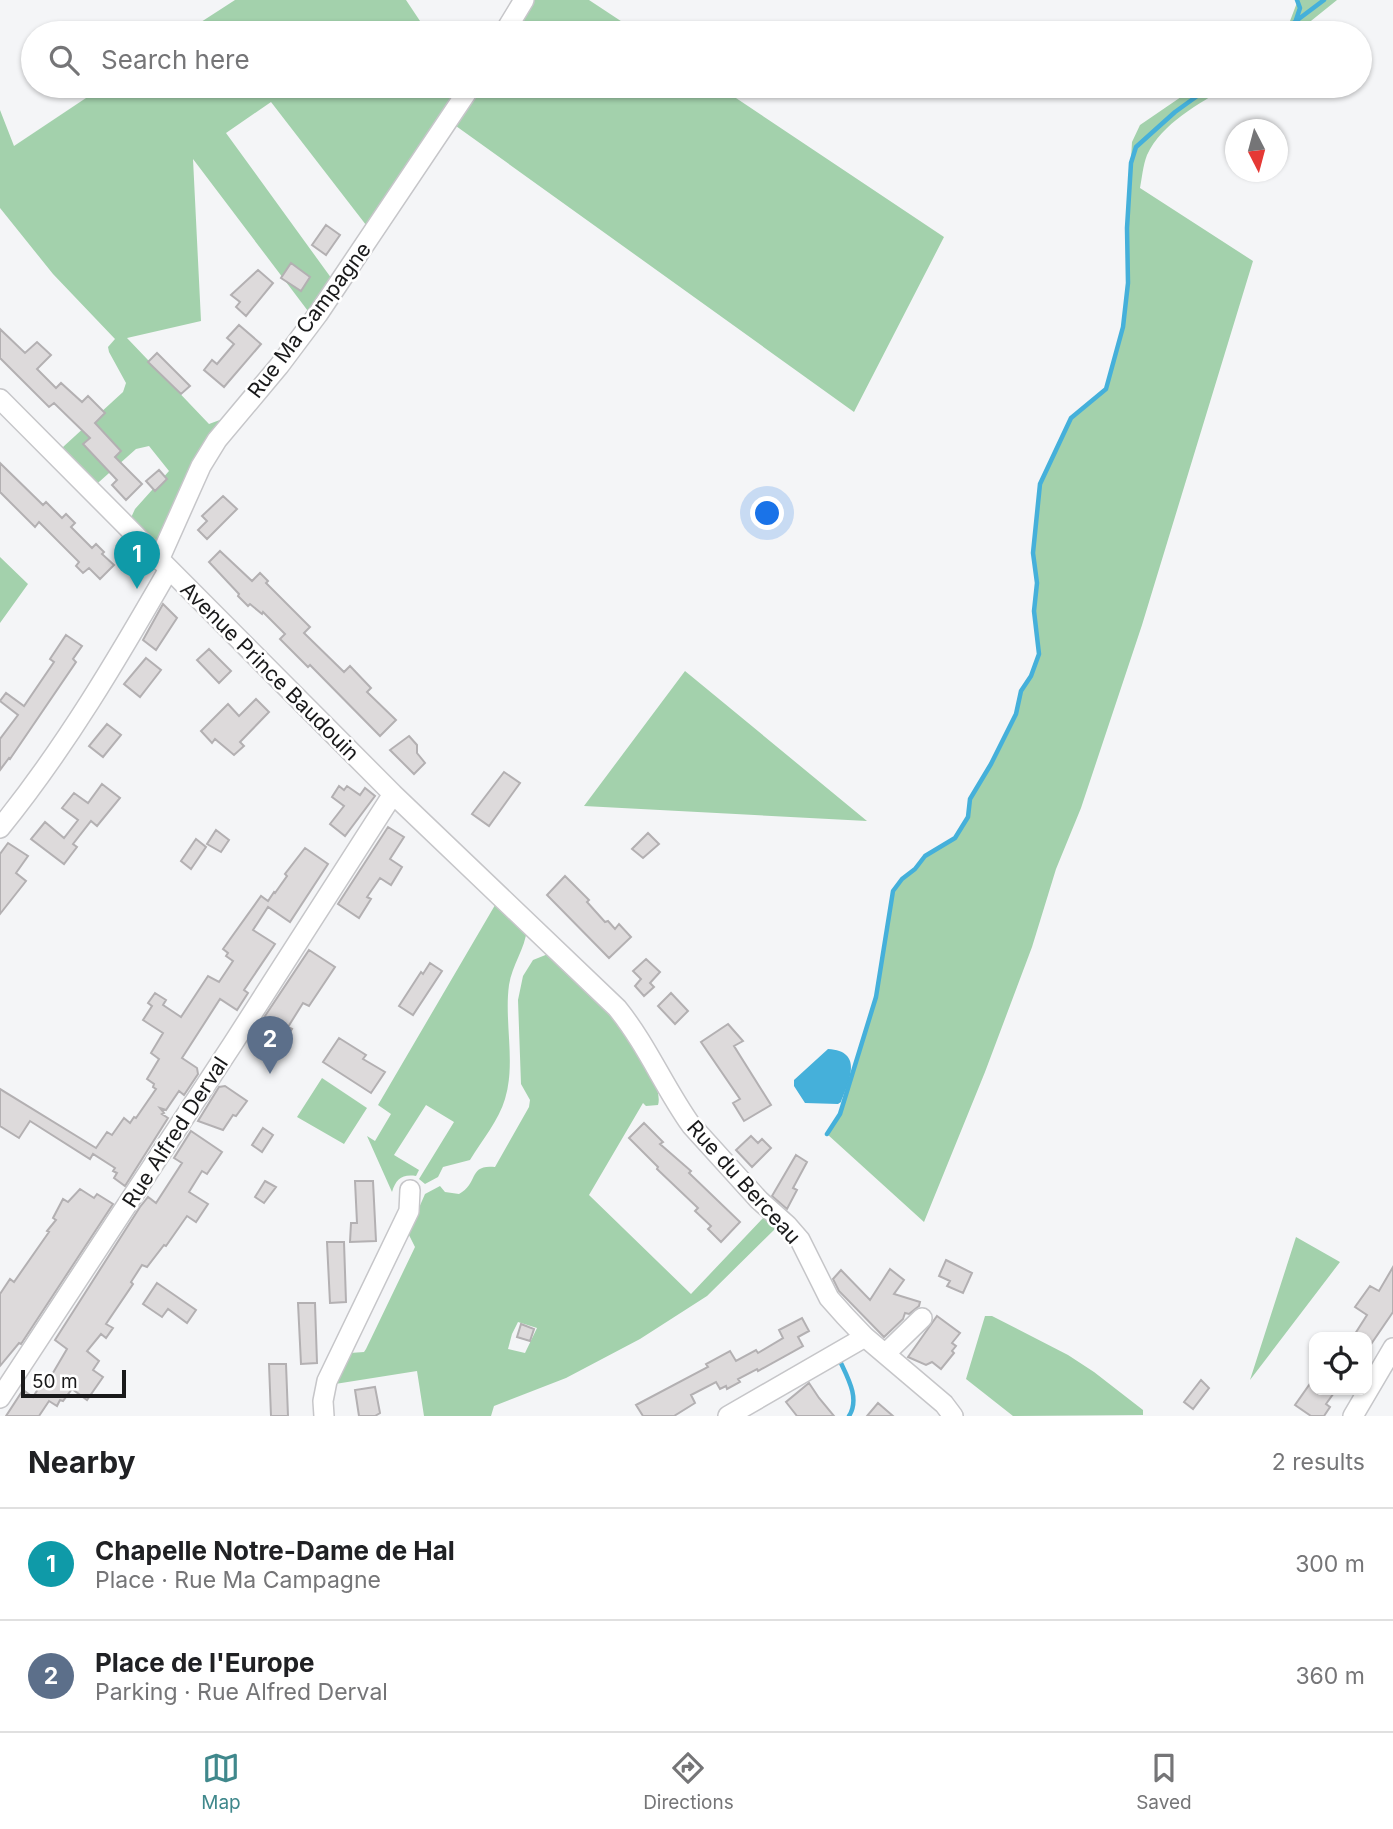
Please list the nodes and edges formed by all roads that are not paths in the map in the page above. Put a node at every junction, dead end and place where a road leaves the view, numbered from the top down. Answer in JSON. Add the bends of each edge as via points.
{"nodes":[{"id":1,"x":524,"y":0,"type":"edge"},
{"id":2,"x":511,"y":21,"type":"edge"},
{"id":3,"x":463,"y":98,"type":"edge"},
{"id":4,"x":0,"y":399,"type":"edge"},
{"id":5,"x":164,"y":564,"type":"junction"},
{"id":6,"x":393,"y":794,"type":"junction"},
{"id":7,"x":0,"y":828,"type":"edge"},
{"id":8,"x":410,"y":1190,"type":"dead end"},
{"id":9,"x":922,"y":1318,"type":"dead end"},
{"id":10,"x":849,"y":1347,"type":"junction"},
{"id":11,"x":1393,"y":1348,"type":"edge"},
{"id":12,"x":885,"y":1354,"type":"junction"},
{"id":13,"x":0,"y":1398,"type":"edge"},
{"id":14,"x":324,"y":1416,"type":"edge"},
{"id":15,"x":728,"y":1416,"type":"edge"},
{"id":16,"x":953,"y":1416,"type":"edge"},
{"id":17,"x":1353,"y":1416,"type":"edge"}],
"edges":[{"from":1,"to":2,"type":"street"},
{"from":3,"to":5,"type":"street","name":"Rue Ma Campagne","via":[[318,314],[217,440],[201,466]]},
{"from":4,"to":5,"type":"street","name":"Avenue Prince Baudouin"},
{"from":5,"to":6,"type":"street","name":"Avenue Prince Baudouin"},
{"from":5,"to":7,"type":"street","name":"Rue Ma Campagne","via":[[112,669]]},
{"from":6,"to":10,"type":"street","name":"Rue du Berceau","via":[[617,1009],[647,1049],[691,1125],[800,1240]]},
{"from":6,"to":13,"type":"street","name":"Rue Alfred Derval"},
{"from":8,"to":14,"type":"street","via":[[409,1211],[327,1381]]},
{"from":9,"to":12,"type":"street"},
{"from":10,"to":12,"type":"street","name":"Rue du Berceau"},
{"from":10,"to":15,"type":"street"},
{"from":11,"to":17,"type":"street"},
{"from":12,"to":16,"type":"street","name":"Rue du Berceau"}]}
